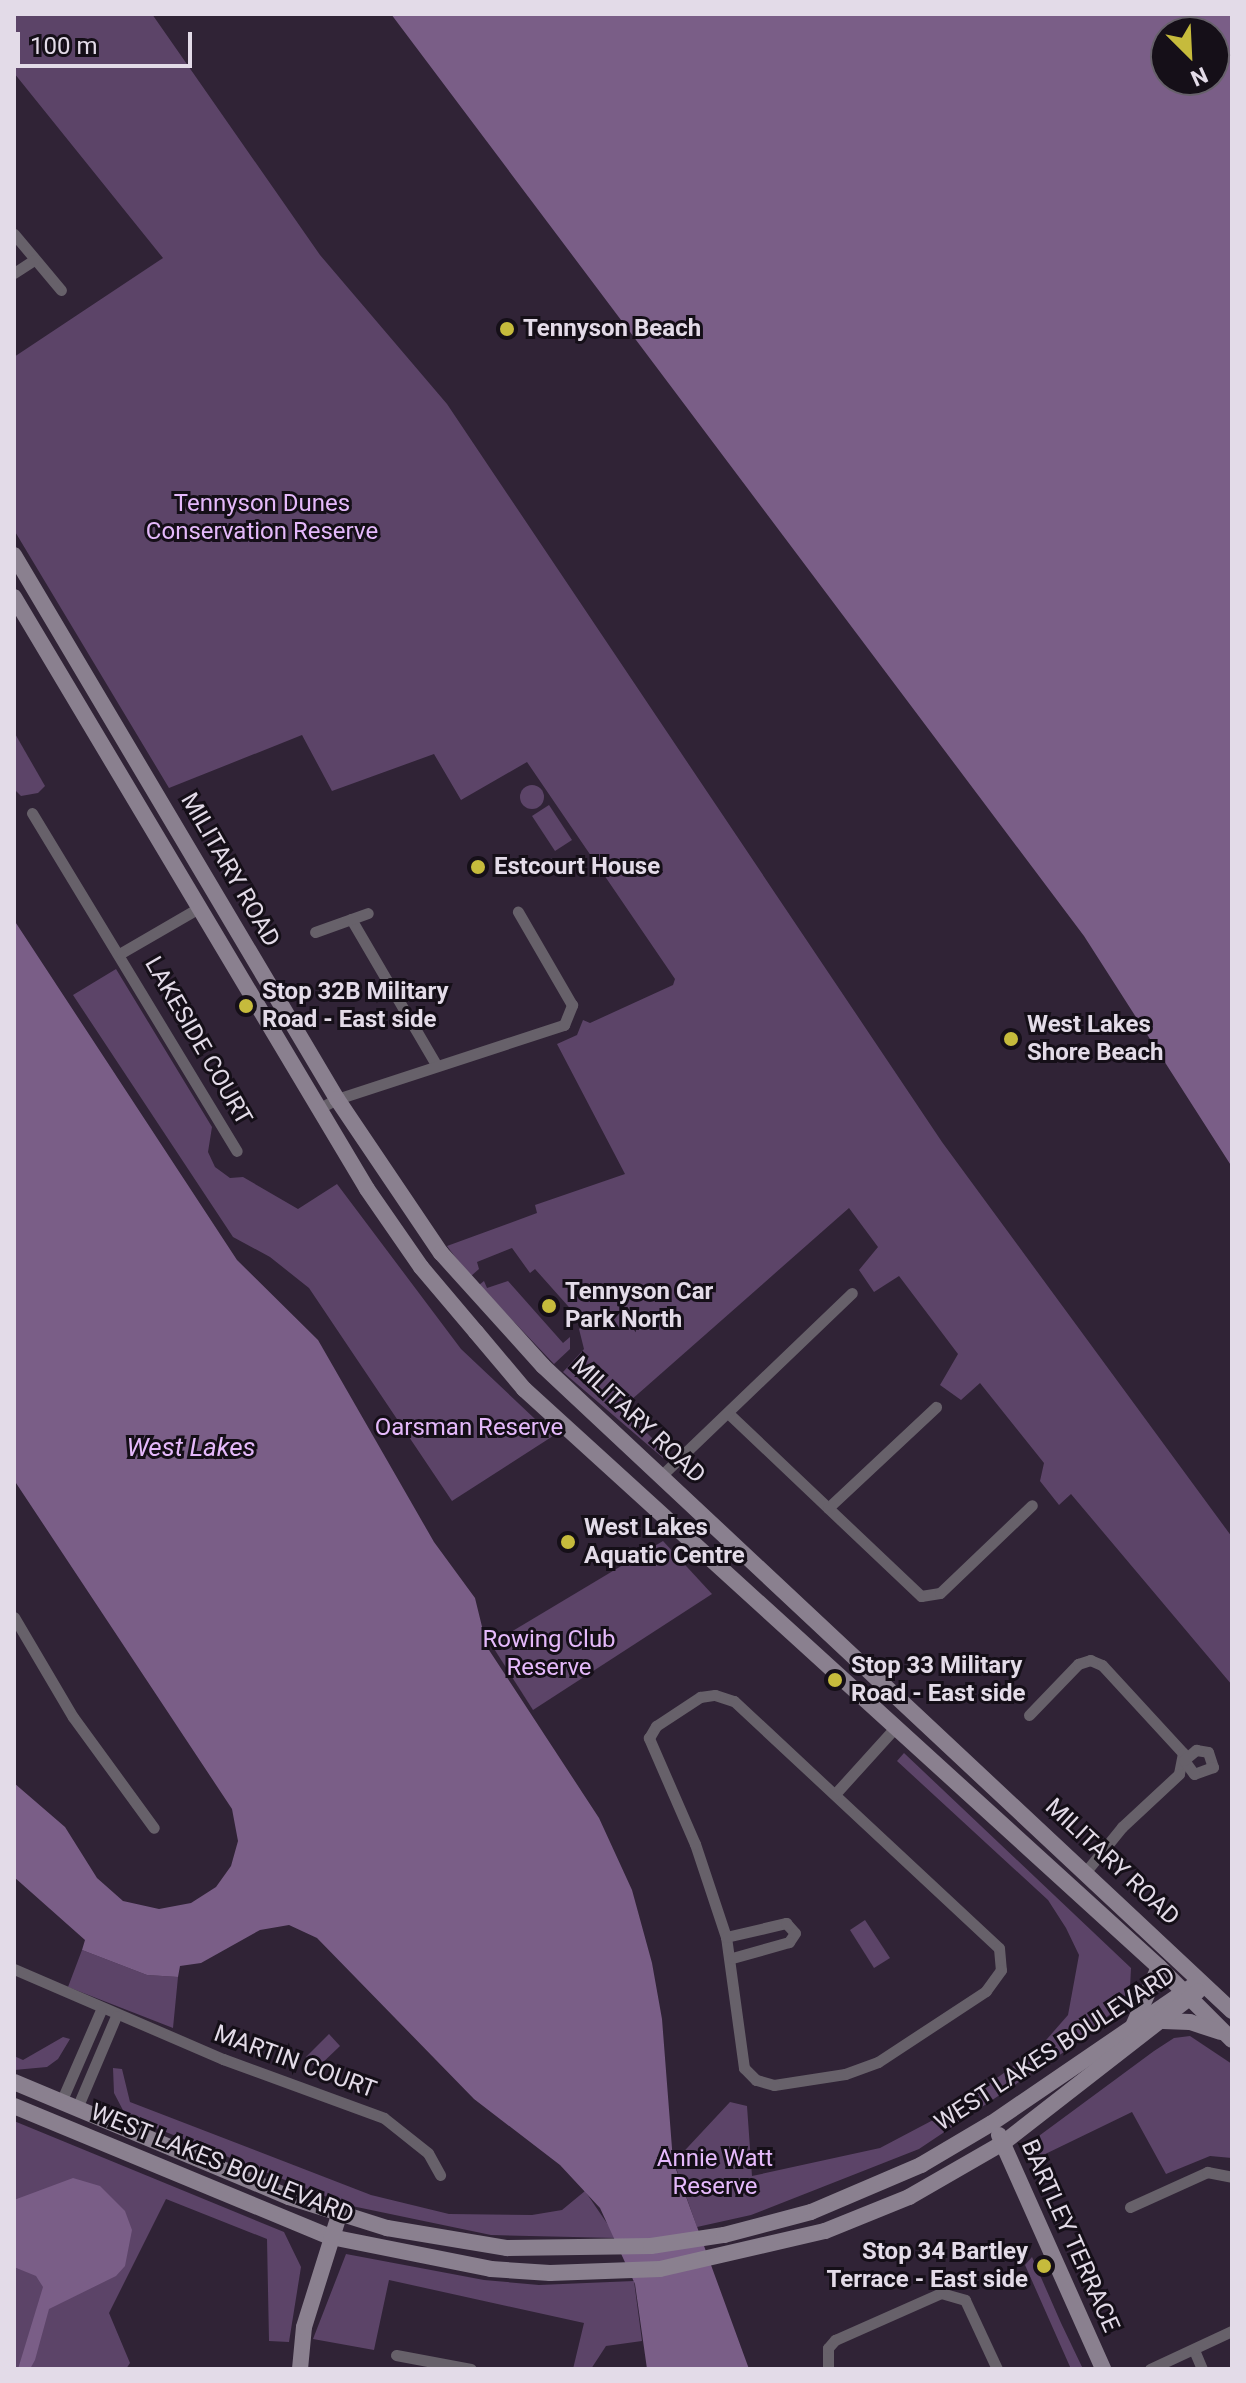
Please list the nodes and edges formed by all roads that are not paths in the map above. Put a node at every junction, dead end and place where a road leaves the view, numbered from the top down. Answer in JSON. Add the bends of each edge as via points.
{"nodes":[{"id":1,"x":14,"y":234,"type":"edge"},
{"id":2,"x":34,"y":260,"type":"junction"},
{"id":3,"x":14,"y":273,"type":"edge"},
{"id":4,"x":61,"y":290,"type":"dead end"},
{"id":5,"x":17,"y":566,"type":"edge"},
{"id":6,"x":14,"y":597,"type":"edge"},
{"id":7,"x":32,"y":813,"type":"dead end"},
{"id":8,"x":197,"y":909,"type":"junction"},
{"id":9,"x":518,"y":912,"type":"dead end"},
{"id":10,"x":368,"y":913,"type":"dead end"},
{"id":11,"x":351,"y":919,"type":"junction"},
{"id":12,"x":315,"y":932,"type":"dead end"},
{"id":13,"x":121,"y":953,"type":"junction"},
{"id":14,"x":437,"y":1066,"type":"junction"},
{"id":15,"x":337,"y":1099,"type":"junction"},
{"id":16,"x":318,"y":1109,"type":"junction"},
{"id":17,"x":237,"y":1151,"type":"dead end"},
{"id":18,"x":852,"y":1293,"type":"dead end"},
{"id":19,"x":936,"y":1407,"type":"dead end"},
{"id":20,"x":728,"y":1413,"type":"junction"},
{"id":21,"x":662,"y":1475,"type":"junction"},
{"id":22,"x":1032,"y":1505,"type":"dead end"},
{"id":23,"x":828,"y":1508,"type":"junction"},
{"id":24,"x":780,"y":1586,"type":"junction"},
{"id":25,"x":761,"y":1606,"type":"junction"},
{"id":26,"x":14,"y":1617,"type":"edge"},
{"id":27,"x":1029,"y":1715,"type":"dead end"},
{"id":28,"x":894,"y":1729,"type":"junction"},
{"id":29,"x":835,"y":1794,"type":"junction"},
{"id":30,"x":154,"y":1828,"type":"dead end"},
{"id":31,"x":1087,"y":1870,"type":"junction"},
{"id":32,"x":726,"y":1937,"type":"junction"},
{"id":33,"x":732,"y":1958,"type":"junction"},
{"id":34,"x":1159,"y":1967,"type":"junction"},
{"id":35,"x":14,"y":1969,"type":"edge"},
{"id":36,"x":1204,"y":1983,"type":"junction"},
{"id":37,"x":1187,"y":1995,"type":"junction"},
{"id":38,"x":101,"y":2010,"type":"junction"},
{"id":39,"x":1232,"y":2011,"type":"edge"},
{"id":40,"x":116,"y":2016,"type":"junction"},
{"id":41,"x":1163,"y":2021,"type":"junction"},
{"id":42,"x":1133,"y":2026,"type":"junction"},
{"id":43,"x":1229,"y":2037,"type":"edge"},
{"id":44,"x":14,"y":2082,"type":"edge"},
{"id":45,"x":61,"y":2102,"type":"junction"},
{"id":46,"x":14,"y":2106,"type":"edge"},
{"id":47,"x":77,"y":2108,"type":"junction"},
{"id":48,"x":992,"y":2123,"type":"junction"},
{"id":49,"x":65,"y":2126,"type":"junction"},
{"id":50,"x":1003,"y":2143,"type":"junction"},
{"id":51,"x":440,"y":2175,"type":"dead end"},
{"id":52,"x":1232,"y":2177,"type":"edge"},
{"id":53,"x":1130,"y":2207,"type":"dead end"},
{"id":54,"x":339,"y":2215,"type":"junction"},
{"id":55,"x":331,"y":2237,"type":"junction"},
{"id":56,"x":1232,"y":2331,"type":"edge"},
{"id":57,"x":1194,"y":2350,"type":"junction"},
{"id":58,"x":396,"y":2355,"type":"dead end"},
{"id":59,"x":300,"y":2369,"type":"edge"},
{"id":60,"x":471,"y":2369,"type":"edge"},
{"id":61,"x":828,"y":2369,"type":"edge"},
{"id":62,"x":997,"y":2369,"type":"edge"},
{"id":63,"x":1103,"y":2369,"type":"edge"},
{"id":64,"x":1150,"y":2369,"type":"edge"},
{"id":65,"x":1202,"y":2369,"type":"edge"}],
"edges":[{"from":1,"to":2,"type":"street"},
{"from":2,"to":3,"type":"street"},
{"from":2,"to":4,"type":"street"},
{"from":5,"to":15,"type":"main road","name":"MILITARY ROAD"},
{"from":6,"to":8,"type":"main road","name":"MILITARY ROAD"},
{"from":7,"to":13,"type":"street","name":"LAKESIDE COURT"},
{"from":8,"to":13,"type":"street","name":"LAKESIDE COURT"},
{"from":8,"to":16,"type":"main road","name":"MILITARY ROAD"},
{"from":9,"to":14,"type":"street","via":[[562,984],[571,1015],[564,1025],[534,1038]]},
{"from":10,"to":11,"type":"street"},
{"from":11,"to":12,"type":"street"},
{"from":11,"to":14,"type":"street"},
{"from":13,"to":17,"type":"street","name":"LAKESIDE COURT"},
{"from":14,"to":15,"type":"street"},
{"from":15,"to":16,"type":"street"},
{"from":15,"to":21,"type":"main road","name":"MILITARY ROAD","via":[[414,1217],[493,1315]]},
{"from":16,"to":25,"type":"main road","name":"MILITARY ROAD","via":[[421,1267],[524,1389]]},
{"from":18,"to":20,"type":"street"},
{"from":19,"to":23,"type":"street"},
{"from":20,"to":21,"type":"street"},
{"from":20,"to":23,"type":"street"},
{"from":21,"to":24,"type":"main road","name":"MILITARY ROAD"},
{"from":22,"to":23,"type":"street","via":[[940,1593],[928,1598]]},
{"from":24,"to":25,"type":"main road"},
{"from":24,"to":31,"type":"main road","name":"MILITARY ROAD"},
{"from":25,"to":28,"type":"main road","name":"MILITARY ROAD"},
{"from":26,"to":30,"type":"street","via":[[73,1717]]},
{"from":27,"to":31,"type":"street","via":[[1078,1664],[1090,1660],[1102,1665],[1170,1735],[1184,1760],[1179,1774],[1122,1827]]},
{"from":28,"to":29,"type":"street"},
{"from":28,"to":34,"type":"main road","name":"MILITARY ROAD"},
{"from":29,"to":32,"type":"street","via":[[734,1701],[700,1697],[656,1726],[650,1751],[695,1844]]},
{"from":29,"to":33,"type":"street","via":[[999,1948],[996,1981],[878,2062],[845,2074],[774,2085],[756,2080],[744,2068]]},
{"from":31,"to":36,"type":"main road","name":"MILITARY ROAD"},
{"from":32,"to":33,"type":"street"},
{"from":32,"to":33,"type":"street","via":[[786,1923],[795,1933],[789,1942]]},
{"from":34,"to":37,"type":"main road","name":"MILITARY ROAD"},
{"from":34,"to":42,"type":"main road"},
{"from":35,"to":38,"type":"street","name":"MARTIN COURT"},
{"from":36,"to":37,"type":"main road","name":"WEST LAKES BOULEVARD"},
{"from":36,"to":39,"type":"main road","name":"MILITARY ROAD"},
{"from":37,"to":41,"type":"main road","name":"WEST LAKES BOULEVARD"},
{"from":37,"to":42,"type":"main road","name":"WEST LAKES BOULEVARD"},
{"from":37,"to":43,"type":"main road","name":"MILITARY ROAD"},
{"from":38,"to":40,"type":"street","name":"MARTIN COURT"},
{"from":38,"to":45,"type":"street"},
{"from":40,"to":47,"type":"street"},
{"from":40,"to":51,"type":"street","name":"MARTIN COURT","via":[[384,2118],[428,2153]]},
{"from":41,"to":43,"type":"main road","via":[[1190,2022]]},
{"from":41,"to":50,"type":"main road","name":"WEST LAKES BOULEVARD"},
{"from":42,"to":48,"type":"main road","name":"WEST LAKES BOULEVARD"},
{"from":44,"to":45,"type":"main road","name":"WEST LAKES BOULEVARD"},
{"from":45,"to":47,"type":"main road","name":"WEST LAKES BOULEVARD"},
{"from":45,"to":49,"type":"main road"},
{"from":46,"to":49,"type":"main road","name":"WEST LAKES BOULEVARD"},
{"from":47,"to":49,"type":"main road"},
{"from":47,"to":54,"type":"main road","name":"WEST LAKES BOULEVARD"},
{"from":48,"to":50,"type":"main road","name":"BARTLEY TERRACE"},
{"from":48,"to":54,"type":"main road","name":"WEST LAKES BOULEVARD","via":[[872,2188],[811,2212],[724,2235],[595,2250],[444,2240]]},
{"from":49,"to":55,"type":"main road","name":"WEST LAKES BOULEVARD"},
{"from":50,"to":55,"type":"main road","name":"WEST LAKES BOULEVARD","via":[[909,2197],[825,2231],[735,2256],[607,2272],[491,2269]]},
{"from":50,"to":63,"type":"main road","name":"BARTLEY TERRACE"},
{"from":52,"to":53,"type":"street","via":[[1207,2172]]},
{"from":54,"to":55,"type":"main road"},
{"from":55,"to":59,"type":"main road","via":[[304,2327]]},
{"from":56,"to":57,"type":"street"},
{"from":57,"to":64,"type":"street"},
{"from":57,"to":65,"type":"street"},
{"from":58,"to":60,"type":"street"},
{"from":61,"to":62,"type":"street","via":[[828,2348],[835,2340],[941,2293],[965,2300]]}]}
